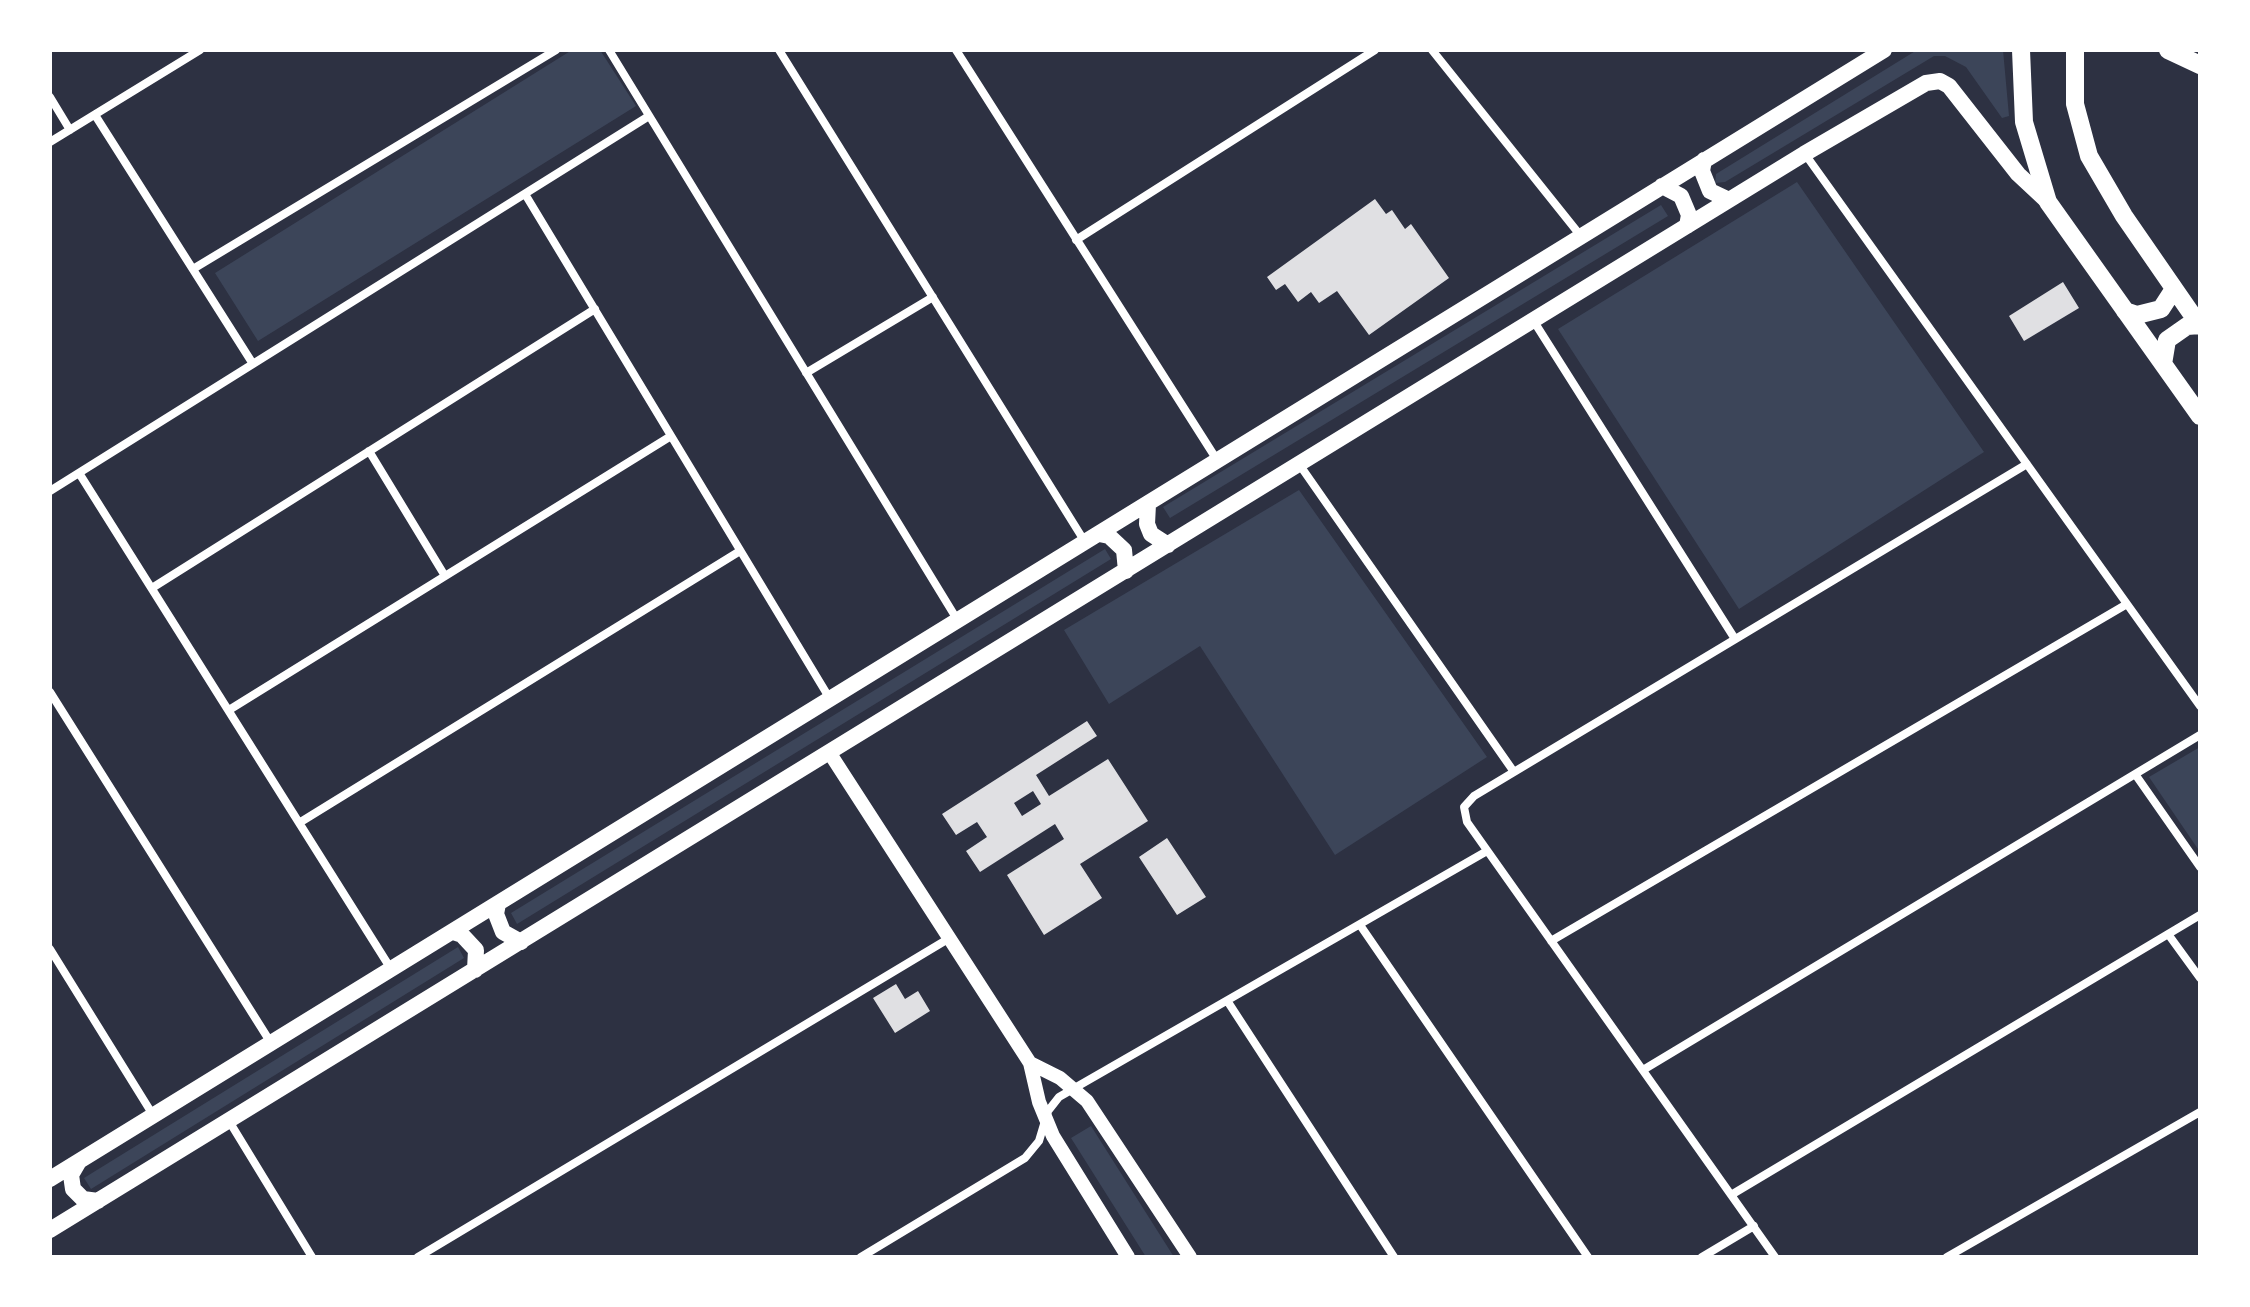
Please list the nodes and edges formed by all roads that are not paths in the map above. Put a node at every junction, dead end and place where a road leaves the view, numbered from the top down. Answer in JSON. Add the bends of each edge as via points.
{"nodes":[{"id":1,"x":200,"y":50,"type":"edge"},
{"id":2,"x":556,"y":50,"type":"edge"},
{"id":3,"x":609,"y":50,"type":"edge"},
{"id":4,"x":779,"y":50,"type":"edge"},
{"id":5,"x":956,"y":50,"type":"edge"},
{"id":6,"x":1375,"y":50,"type":"edge"},
{"id":7,"x":1432,"y":50,"type":"edge"},
{"id":8,"x":1884,"y":50,"type":"edge"},
{"id":9,"x":2021,"y":50,"type":"edge"},
{"id":10,"x":2168,"y":50,"type":"edge"},
{"id":11,"x":2076,"y":56,"type":"edge"},
{"id":12,"x":2200,"y":65,"type":"edge"},
{"id":13,"x":50,"y":97,"type":"edge"},
{"id":14,"x":95,"y":115,"type":"junction"},
{"id":15,"x":649,"y":116,"type":"junction"},
{"id":16,"x":70,"y":130,"type":"junction"},
{"id":17,"x":50,"y":142,"type":"edge"},
{"id":18,"x":1804,"y":154,"type":"junction"},
{"id":19,"x":1704,"y":160,"type":"junction"},
{"id":20,"x":1662,"y":186,"type":"junction"},
{"id":21,"x":525,"y":194,"type":"junction"},
{"id":22,"x":1729,"y":200,"type":"junction"},
{"id":23,"x":2048,"y":202,"type":"junction"},
{"id":24,"x":1687,"y":226,"type":"junction"},
{"id":25,"x":1580,"y":235,"type":"junction"},
{"id":26,"x":1076,"y":240,"type":"junction"},
{"id":27,"x":193,"y":269,"type":"junction"},
{"id":28,"x":2174,"y":289,"type":"junction"},
{"id":29,"x":933,"y":297,"type":"junction"},
{"id":30,"x":595,"y":309,"type":"junction"},
{"id":31,"x":2125,"y":311,"type":"junction"},
{"id":32,"x":1533,"y":320,"type":"junction"},
{"id":33,"x":2200,"y":326,"type":"edge"},
{"id":34,"x":253,"y":364,"type":"junction"},
{"id":35,"x":2163,"y":364,"type":"junction"},
{"id":36,"x":806,"y":373,"type":"junction"},
{"id":37,"x":2200,"y":416,"type":"edge"},
{"id":38,"x":671,"y":436,"type":"junction"},
{"id":39,"x":369,"y":451,"type":"junction"},
{"id":40,"x":1217,"y":461,"type":"junction"},
{"id":41,"x":1299,"y":464,"type":"junction"},
{"id":42,"x":2027,"y":464,"type":"junction"},
{"id":43,"x":79,"y":473,"type":"junction"},
{"id":44,"x":50,"y":491,"type":"edge"},
{"id":45,"x":1148,"y":504,"type":"junction"},
{"id":46,"x":1092,"y":538,"type":"junction"},
{"id":47,"x":1168,"y":545,"type":"junction"},
{"id":48,"x":740,"y":551,"type":"junction"},
{"id":49,"x":1126,"y":571,"type":"junction"},
{"id":50,"x":445,"y":576,"type":"junction"},
{"id":51,"x":152,"y":588,"type":"junction"},
{"id":52,"x":2127,"y":604,"type":"junction"},
{"id":53,"x":958,"y":621,"type":"junction"},
{"id":54,"x":1735,"y":639,"type":"junction"},
{"id":55,"x":50,"y":692,"type":"edge"},
{"id":56,"x":830,"y":699,"type":"junction"},
{"id":57,"x":2200,"y":706,"type":"edge"},
{"id":58,"x":229,"y":710,"type":"junction"},
{"id":59,"x":2200,"y":735,"type":"edge"},
{"id":60,"x":829,"y":752,"type":"junction"},
{"id":61,"x":1514,"y":772,"type":"junction"},
{"id":62,"x":2135,"y":774,"type":"junction"},
{"id":63,"x":299,"y":823,"type":"junction"},
{"id":64,"x":1487,"y":851,"type":"junction"},
{"id":65,"x":2200,"y":867,"type":"edge"},
{"id":66,"x":498,"y":904,"type":"junction"},
{"id":67,"x":2200,"y":915,"type":"edge"},
{"id":68,"x":1360,"y":925,"type":"junction"},
{"id":69,"x":453,"y":932,"type":"junction"},
{"id":70,"x":2168,"y":934,"type":"junction"},
{"id":71,"x":948,"y":939,"type":"junction"},
{"id":72,"x":1551,"y":941,"type":"junction"},
{"id":73,"x":521,"y":942,"type":"junction"},
{"id":74,"x":50,"y":949,"type":"edge"},
{"id":75,"x":391,"y":969,"type":"junction"},
{"id":76,"x":475,"y":970,"type":"junction"},
{"id":77,"x":2200,"y":978,"type":"edge"},
{"id":78,"x":1228,"y":1002,"type":"junction"},
{"id":79,"x":271,"y":1044,"type":"junction"},
{"id":80,"x":1030,"y":1063,"type":"junction"},
{"id":81,"x":1643,"y":1070,"type":"junction"},
{"id":82,"x":1073,"y":1089,"type":"junction"},
{"id":83,"x":2200,"y":1112,"type":"edge"},
{"id":84,"x":154,"y":1116,"type":"junction"},
{"id":85,"x":1045,"y":1120,"type":"junction"},
{"id":86,"x":229,"y":1121,"type":"junction"},
{"id":87,"x":78,"y":1162,"type":"junction"},
{"id":88,"x":50,"y":1179,"type":"edge"},
{"id":89,"x":1731,"y":1195,"type":"junction"},
{"id":90,"x":98,"y":1201,"type":"junction"},
{"id":91,"x":1754,"y":1226,"type":"junction"},
{"id":92,"x":50,"y":1230,"type":"edge"},
{"id":93,"x":312,"y":1257,"type":"edge"},
{"id":94,"x":418,"y":1257,"type":"edge"},
{"id":95,"x":861,"y":1257,"type":"edge"},
{"id":96,"x":1128,"y":1257,"type":"edge"},
{"id":97,"x":1190,"y":1257,"type":"edge"},
{"id":98,"x":1394,"y":1257,"type":"edge"},
{"id":99,"x":1588,"y":1257,"type":"edge"},
{"id":100,"x":1702,"y":1257,"type":"edge"},
{"id":101,"x":1775,"y":1257,"type":"edge"},
{"id":102,"x":1947,"y":1257,"type":"edge"}],
"edges":[{"from":1,"to":14,"type":"street"},
{"from":2,"to":27,"type":"street"},
{"from":3,"to":15,"type":"street"},
{"from":4,"to":29,"type":"street"},
{"from":5,"to":26,"type":"street"},
{"from":6,"to":26,"type":"street"},
{"from":7,"to":25,"type":"street"},
{"from":8,"to":19,"type":"main road"},
{"from":9,"to":23,"type":"main road","via":[[2024,122]]},
{"from":10,"to":12,"type":"main road"},
{"from":11,"to":28,"type":"main road","via":[[2075,104],[2089,156]]},
{"from":13,"to":16,"type":"street"},
{"from":14,"to":16,"type":"street"},
{"from":14,"to":27,"type":"street"},
{"from":15,"to":21,"type":"street"},
{"from":15,"to":36,"type":"street"},
{"from":16,"to":17,"type":"street"},
{"from":18,"to":22,"type":"main road"},
{"from":18,"to":23,"type":"main road","via":[[1926,83],[1940,81]]},
{"from":18,"to":42,"type":"street"},
{"from":19,"to":20,"type":"main road"},
{"from":19,"to":22,"type":"main road","via":[[1702,171],[1710,191]]},
{"from":20,"to":24,"type":"main road","via":[[1681,196],[1689,215]]},
{"from":20,"to":25,"type":"main road"},
{"from":21,"to":30,"type":"street"},
{"from":21,"to":34,"type":"street"},
{"from":22,"to":24,"type":"main road"},
{"from":23,"to":31,"type":"main road"},
{"from":24,"to":32,"type":"main road"},
{"from":25,"to":40,"type":"main road"},
{"from":26,"to":40,"type":"street"},
{"from":27,"to":34,"type":"street"},
{"from":28,"to":31,"type":"main road","via":[[2161,309],[2137,315]]},
{"from":28,"to":33,"type":"main road"},
{"from":29,"to":36,"type":"street"},
{"from":29,"to":46,"type":"street"},
{"from":30,"to":38,"type":"street"},
{"from":30,"to":39,"type":"street"},
{"from":31,"to":35,"type":"main road"},
{"from":32,"to":41,"type":"main road"},
{"from":32,"to":54,"type":"street"},
{"from":33,"to":35,"type":"main road","via":[[2176,331],[2167,340]]},
{"from":34,"to":43,"type":"street"},
{"from":35,"to":37,"type":"main road"},
{"from":36,"to":53,"type":"street"},
{"from":38,"to":48,"type":"street"},
{"from":38,"to":50,"type":"street"},
{"from":39,"to":50,"type":"street"},
{"from":39,"to":51,"type":"street"},
{"from":40,"to":45,"type":"main road"},
{"from":41,"to":47,"type":"main road"},
{"from":41,"to":61,"type":"street"},
{"from":42,"to":52,"type":"street"},
{"from":42,"to":54,"type":"street"},
{"from":43,"to":44,"type":"street"},
{"from":43,"to":51,"type":"street"},
{"from":45,"to":46,"type":"main road"},
{"from":45,"to":47,"type":"main road","via":[[1151,534]]},
{"from":46,"to":49,"type":"main road","via":[[1118,542]]},
{"from":46,"to":53,"type":"main road"},
{"from":47,"to":49,"type":"main road"},
{"from":48,"to":56,"type":"street"},
{"from":48,"to":63,"type":"street"},
{"from":49,"to":60,"type":"main road"},
{"from":50,"to":58,"type":"street"},
{"from":51,"to":58,"type":"street"},
{"from":52,"to":57,"type":"street"},
{"from":52,"to":72,"type":"street"},
{"from":53,"to":56,"type":"main road"},
{"from":54,"to":61,"type":"street"},
{"from":55,"to":79,"type":"street"},
{"from":56,"to":66,"type":"main road"},
{"from":58,"to":63,"type":"street"},
{"from":59,"to":62,"type":"street"},
{"from":60,"to":71,"type":"street"},
{"from":60,"to":73,"type":"main road"},
{"from":61,"to":64,"type":"street","via":[[1469,798],[1464,807],[1464,818]]},
{"from":62,"to":65,"type":"street"},
{"from":62,"to":81,"type":"street"},
{"from":63,"to":75,"type":"street"},
{"from":64,"to":68,"type":"street"},
{"from":64,"to":72,"type":"street"},
{"from":66,"to":69,"type":"main road"},
{"from":66,"to":73,"type":"main road","via":[[498,924]]},
{"from":67,"to":70,"type":"street"},
{"from":68,"to":78,"type":"street"},
{"from":68,"to":99,"type":"street"},
{"from":69,"to":75,"type":"main road"},
{"from":69,"to":76,"type":"main road","via":[[476,950]]},
{"from":70,"to":77,"type":"street"},
{"from":70,"to":89,"type":"street"},
{"from":71,"to":80,"type":"street"},
{"from":71,"to":94,"type":"street"},
{"from":72,"to":81,"type":"street"},
{"from":73,"to":76,"type":"main road"},
{"from":74,"to":84,"type":"street"},
{"from":75,"to":79,"type":"main road"},
{"from":76,"to":86,"type":"main road"},
{"from":78,"to":82,"type":"street"},
{"from":78,"to":98,"type":"street"},
{"from":79,"to":84,"type":"main road"},
{"from":80,"to":82,"type":"street"},
{"from":80,"to":85,"type":"street"},
{"from":81,"to":89,"type":"street"},
{"from":82,"to":85,"type":"street","via":[[1052,1103]]},
{"from":82,"to":97,"type":"street","via":[[1099,1116]]},
{"from":83,"to":102,"type":"street"},
{"from":84,"to":87,"type":"main road"},
{"from":85,"to":95,"type":"street","via":[[1039,1141],[1025,1158]]},
{"from":85,"to":96,"type":"street"},
{"from":86,"to":90,"type":"main road"},
{"from":86,"to":93,"type":"street"},
{"from":87,"to":88,"type":"main road"},
{"from":87,"to":90,"type":"main road","via":[[71,1175],[73,1189],[83,1199]]},
{"from":89,"to":91,"type":"street"},
{"from":90,"to":92,"type":"main road"},
{"from":91,"to":100,"type":"street"},
{"from":91,"to":101,"type":"street"}]}
